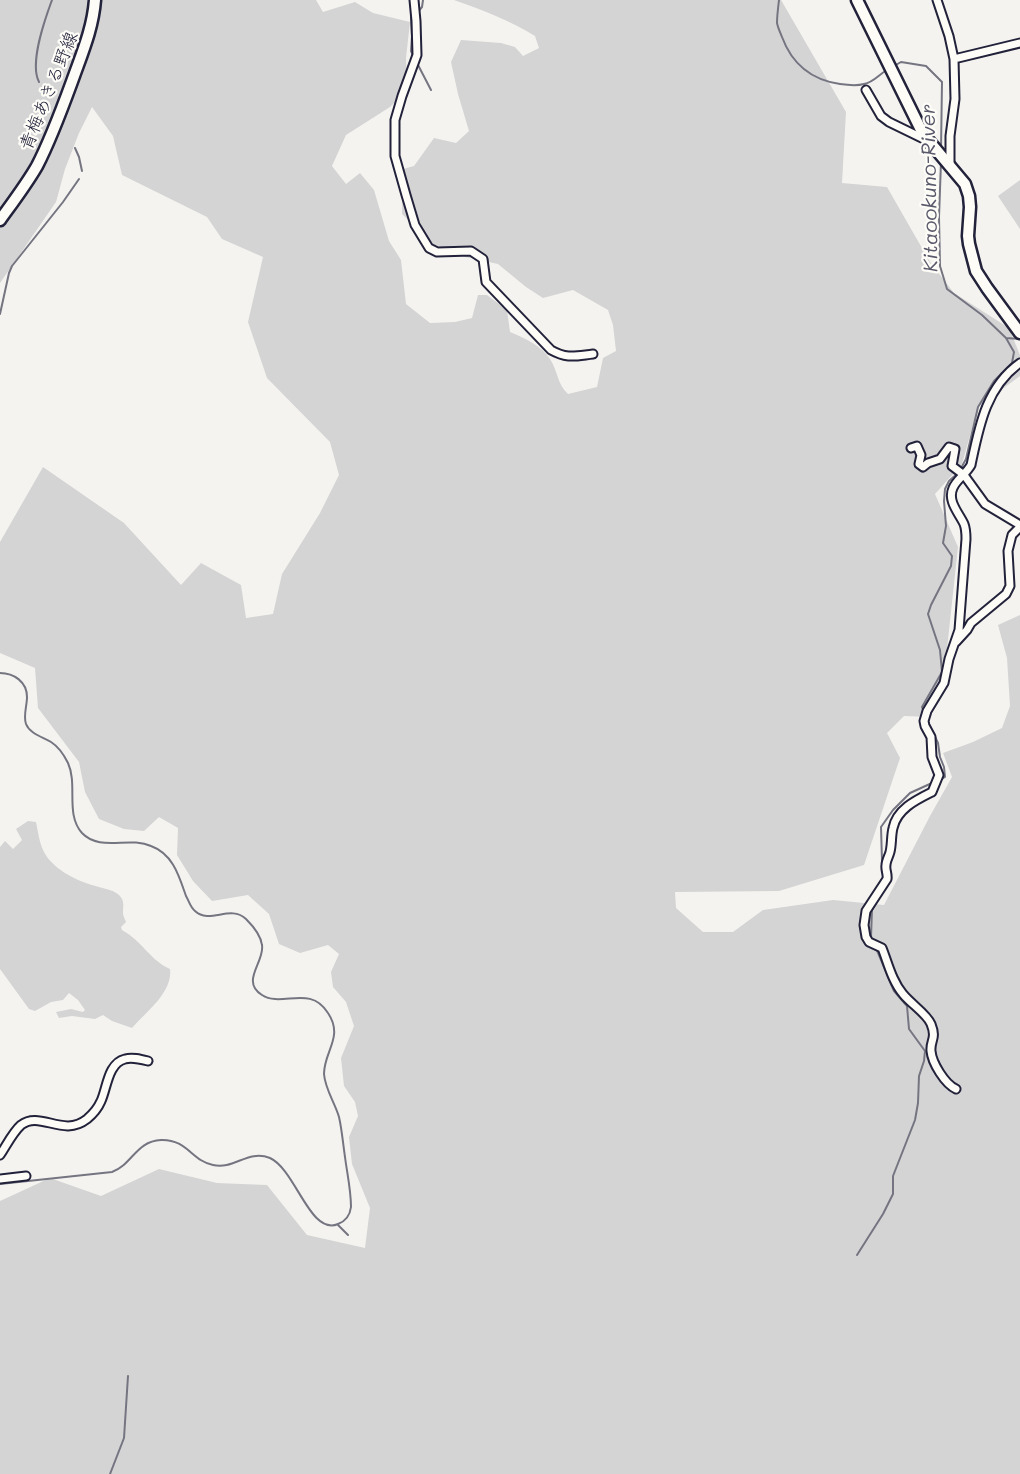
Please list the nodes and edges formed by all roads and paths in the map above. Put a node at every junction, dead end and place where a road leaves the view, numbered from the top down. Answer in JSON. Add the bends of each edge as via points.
{"nodes":[{"id":1,"x":95,"y":0,"type":"edge"},
{"id":2,"x":414,"y":0,"type":"edge"},
{"id":3,"x":857,"y":0,"type":"edge"},
{"id":4,"x":947,"y":0,"type":"edge"},
{"id":5,"x":937,"y":2,"type":"edge"},
{"id":6,"x":1020,"y":43,"type":"edge"},
{"id":7,"x":954,"y":59,"type":"junction"},
{"id":8,"x":866,"y":90,"type":"dead end"},
{"id":9,"x":928,"y":140,"type":"junction"},
{"id":10,"x":944,"y":160,"type":"junction"},
{"id":11,"x":0,"y":220,"type":"edge"},
{"id":12,"x":1019,"y":330,"type":"edge"},
{"id":13,"x":593,"y":354,"type":"dead end"},
{"id":14,"x":1020,"y":363,"type":"edge"},
{"id":15,"x":911,"y":448,"type":"dead end"},
{"id":16,"x":964,"y":475,"type":"junction"},
{"id":17,"x":1020,"y":526,"type":"edge"},
{"id":18,"x":955,"y":644,"type":"junction"},
{"id":19,"x":148,"y":1061,"type":"dead end"},
{"id":20,"x":956,"y":1089,"type":"dead end"},
{"id":21,"x":0,"y":1155,"type":"edge"},
{"id":22,"x":26,"y":1176,"type":"dead end"},
{"id":23,"x":0,"y":1179,"type":"edge"}],
"edges":[{"from":1,"to":11,"type":"main road","name":"青梅あきる野線","via":[[92,28],[66,98],[37,165]]},
{"from":2,"to":13,"type":"street","via":[[417,55],[395,120],[395,156],[415,225],[429,248],[437,252],[471,251],[483,260],[486,282],[551,350],[571,357]]},
{"from":3,"to":9,"type":"main road"},
{"from":4,"to":5,"type":"street"},
{"from":5,"to":7,"type":"street"},
{"from":6,"to":7,"type":"street"},
{"from":7,"to":10,"type":"street","via":[[955,99]]},
{"from":8,"to":9,"type":"street","via":[[880,116]]},
{"from":9,"to":10,"type":"main road"},
{"from":10,"to":12,"type":"main road","via":[[965,184],[969,196],[968,236],[976,271]]},
{"from":14,"to":16,"type":"street","via":[[992,393],[971,465]]},
{"from":15,"to":16,"type":"street","via":[[917,446],[919,464],[923,467],[940,459],[949,447],[955,449],[952,466]]},
{"from":16,"to":17,"type":"street","via":[[985,504]]},
{"from":16,"to":18,"type":"street","via":[[953,486],[951,495],[966,532]]},
{"from":17,"to":18,"type":"street","via":[[1012,535],[1008,550],[1010,586],[1006,594],[970,623]]},
{"from":18,"to":20,"type":"street","via":[[944,683],[924,721],[931,736],[938,779],[932,792],[905,808],[896,819],[885,867],[887,879],[866,911],[864,925],[866,937],[882,948],[901,993],[929,1019],[934,1033],[931,1051],[938,1070]]},
{"from":19,"to":21,"type":"street","via":[[129,1058],[115,1064],[100,1104],[84,1122],[70,1127],[28,1122],[21,1125]]},
{"from":22,"to":23,"type":"street"}]}
